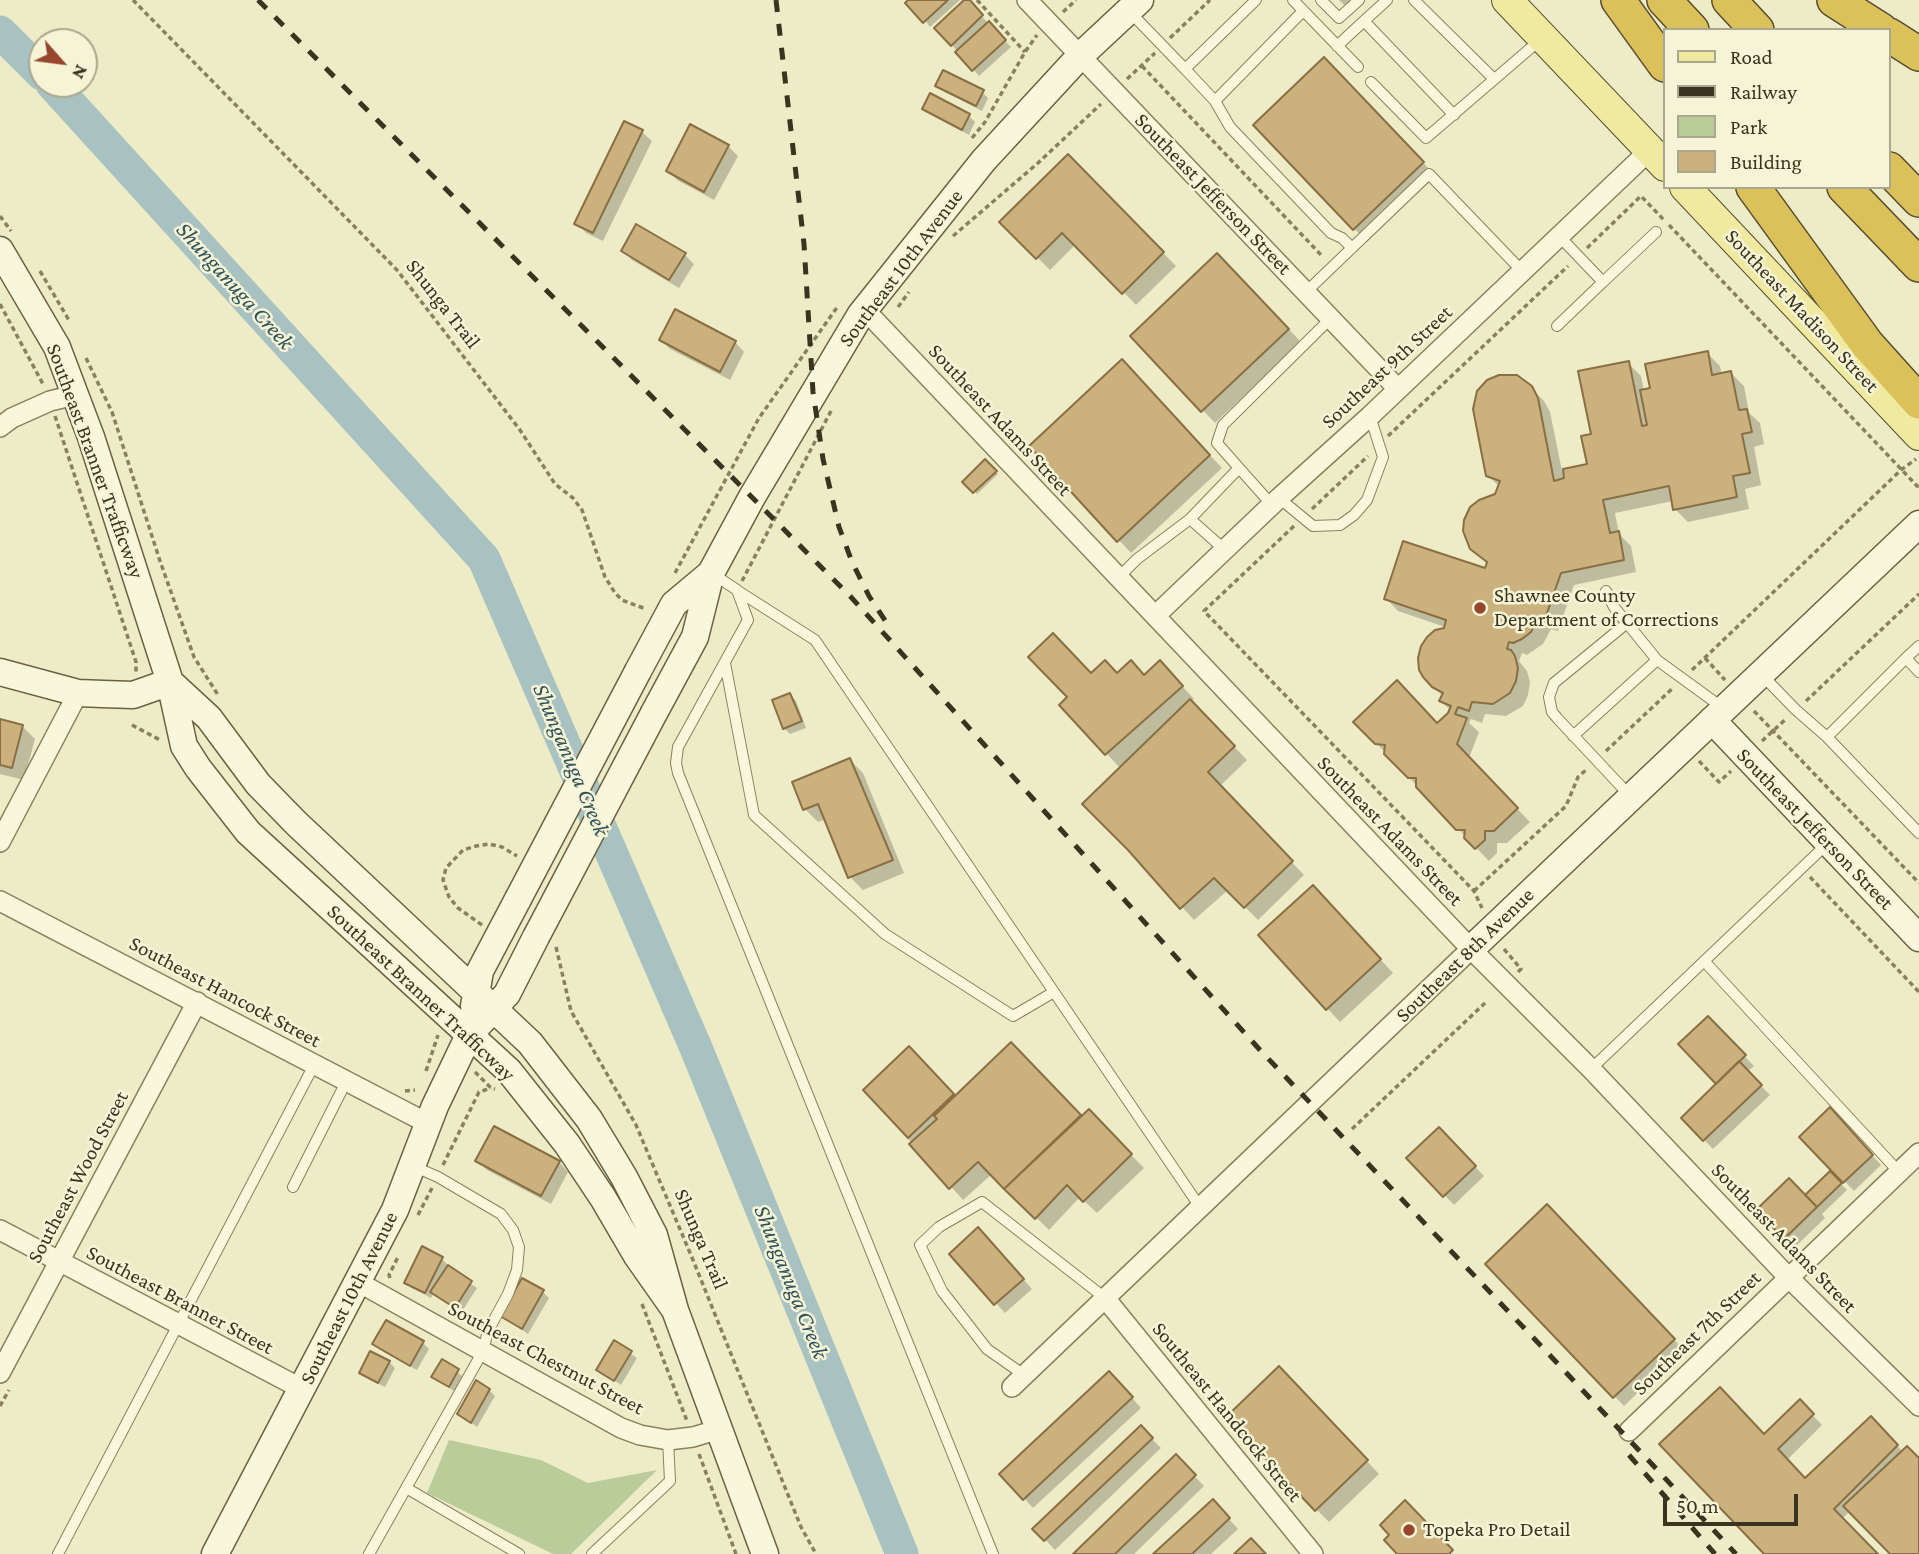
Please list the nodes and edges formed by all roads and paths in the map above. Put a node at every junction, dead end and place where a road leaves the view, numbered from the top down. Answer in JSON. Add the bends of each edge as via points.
{"nodes":[{"id":1,"x":133,"y":0,"type":"edge"},
{"id":2,"x":977,"y":0,"type":"edge"},
{"id":3,"x":1027,"y":0,"type":"edge"},
{"id":4,"x":1210,"y":0,"type":"edge"},
{"id":5,"x":1256,"y":0,"type":"edge"},
{"id":6,"x":1293,"y":0,"type":"edge"},
{"id":7,"x":1321,"y":0,"type":"edge"},
{"id":8,"x":1359,"y":0,"type":"edge"},
{"id":9,"x":1387,"y":0,"type":"edge"},
{"id":10,"x":1414,"y":0,"type":"edge"},
{"id":11,"x":1507,"y":0,"type":"edge"},
{"id":12,"x":1618,"y":0,"type":"edge"},
{"id":13,"x":1664,"y":0,"type":"edge"},
{"id":14,"x":1729,"y":0,"type":"edge"},
{"id":15,"x":1834,"y":0,"type":"edge"},
{"id":16,"x":1134,"y":6,"type":"edge"},
{"id":17,"x":1303,"y":11,"type":"junction"},
{"id":18,"x":1364,"y":21,"type":"junction"},
{"id":19,"x":1690,"y":28,"type":"edge"},
{"id":20,"x":1755,"y":28,"type":"edge"},
{"id":21,"x":1878,"y":28,"type":"edge"},
{"id":22,"x":1891,"y":36,"type":"edge"},
{"id":23,"x":1543,"y":38,"type":"junction"},
{"id":24,"x":1162,"y":46,"type":"junction"},
{"id":25,"x":1338,"y":46,"type":"junction"},
{"id":26,"x":1025,"y":51,"type":"dead end"},
{"id":27,"x":1919,"y":54,"type":"edge"},
{"id":28,"x":1080,"y":57,"type":"junction"},
{"id":29,"x":1664,"y":64,"type":"edge"},
{"id":30,"x":1142,"y":66,"type":"junction"},
{"id":31,"x":1358,"y":67,"type":"dead end"},
{"id":32,"x":1185,"y":69,"type":"junction"},
{"id":33,"x":1494,"y":79,"type":"junction"},
{"id":34,"x":1371,"y":82,"type":"dead end"},
{"id":35,"x":1114,"y":92,"type":"junction"},
{"id":36,"x":1215,"y":100,"type":"junction"},
{"id":37,"x":1454,"y":114,"type":"junction"},
{"id":38,"x":1658,"y":158,"type":"edge"},
{"id":39,"x":1891,"y":171,"type":"edge"},
{"id":40,"x":1687,"y":189,"type":"edge"},
{"id":41,"x":1754,"y":189,"type":"edge"},
{"id":42,"x":1846,"y":189,"type":"edge"},
{"id":43,"x":1919,"y":200,"type":"edge"},
{"id":44,"x":0,"y":216,"type":"edge"},
{"id":45,"x":1656,"y":232,"type":"dead end"},
{"id":46,"x":1559,"y":236,"type":"junction"},
{"id":47,"x":947,"y":241,"type":"dead end"},
{"id":48,"x":7,"y":242,"type":"edge"},
{"id":49,"x":1352,"y":248,"type":"junction"},
{"id":50,"x":1578,"y":256,"type":"junction"},
{"id":51,"x":33,"y":262,"type":"dead end"},
{"id":52,"x":1919,"y":265,"type":"edge"},
{"id":53,"x":1332,"y":267,"type":"junction"},
{"id":54,"x":1522,"y":271,"type":"junction"},
{"id":55,"x":1603,"y":282,"type":"junction"},
{"id":56,"x":914,"y":285,"type":"dead end"},
{"id":57,"x":1306,"y":292,"type":"junction"},
{"id":58,"x":0,"y":303,"type":"edge"},
{"id":59,"x":898,"y":307,"type":"dead end"},
{"id":60,"x":866,"y":310,"type":"junction"},
{"id":61,"x":1331,"y":318,"type":"junction"},
{"id":62,"x":1557,"y":326,"type":"dead end"},
{"id":63,"x":73,"y":330,"type":"dead end"},
{"id":64,"x":84,"y":353,"type":"dead end"},
{"id":65,"x":1398,"y":389,"type":"junction"},
{"id":66,"x":75,"y":395,"type":"junction"},
{"id":67,"x":50,"y":401,"type":"junction"},
{"id":68,"x":1919,"y":402,"type":"edge"},
{"id":69,"x":832,"y":410,"type":"dead end"},
{"id":70,"x":1370,"y":416,"type":"junction"},
{"id":71,"x":0,"y":427,"type":"edge"},
{"id":72,"x":1919,"y":435,"type":"edge"},
{"id":73,"x":1381,"y":443,"type":"junction"},
{"id":74,"x":1919,"y":457,"type":"edge"},
{"id":75,"x":1239,"y":468,"type":"junction"},
{"id":76,"x":1901,"y":470,"type":"junction"},
{"id":77,"x":1919,"y":488,"type":"edge"},
{"id":78,"x":1275,"y":501,"type":"junction"},
{"id":79,"x":1303,"y":518,"type":"junction"},
{"id":80,"x":1190,"y":519,"type":"junction"},
{"id":81,"x":1919,"y":524,"type":"edge"},
{"id":82,"x":1225,"y":550,"type":"junction"},
{"id":83,"x":711,"y":573,"type":"junction"},
{"id":84,"x":1118,"y":578,"type":"junction"},
{"id":85,"x":737,"y":590,"type":"junction"},
{"id":86,"x":1606,"y":591,"type":"dead end"},
{"id":87,"x":1919,"y":594,"type":"edge"},
{"id":88,"x":654,"y":612,"type":"dead end"},
{"id":89,"x":1155,"y":616,"type":"junction"},
{"id":90,"x":1627,"y":623,"type":"junction"},
{"id":91,"x":1919,"y":646,"type":"edge"},
{"id":92,"x":1705,"y":658,"type":"dead end"},
{"id":93,"x":1906,"y":658,"type":"junction"},
{"id":94,"x":1657,"y":660,"type":"junction"},
{"id":95,"x":725,"y":662,"type":"junction"},
{"id":96,"x":0,"y":672,"type":"edge"},
{"id":97,"x":136,"y":672,"type":"dead end"},
{"id":98,"x":1919,"y":672,"type":"edge"},
{"id":99,"x":1761,"y":673,"type":"junction"},
{"id":100,"x":170,"y":682,"type":"junction"},
{"id":101,"x":78,"y":693,"type":"junction"},
{"id":102,"x":219,"y":697,"type":"dead end"},
{"id":103,"x":1725,"y":708,"type":"junction"},
{"id":104,"x":1796,"y":710,"type":"junction"},
{"id":105,"x":132,"y":725,"type":"dead end"},
{"id":106,"x":1774,"y":731,"type":"junction"},
{"id":107,"x":1573,"y":736,"type":"junction"},
{"id":108,"x":1827,"y":737,"type":"junction"},
{"id":109,"x":165,"y":748,"type":"dead end"},
{"id":110,"x":1746,"y":757,"type":"junction"},
{"id":111,"x":1697,"y":759,"type":"dead end"},
{"id":112,"x":1631,"y":797,"type":"junction"},
{"id":113,"x":1919,"y":833,"type":"edge"},
{"id":114,"x":0,"y":842,"type":"edge"},
{"id":115,"x":1828,"y":842,"type":"junction"},
{"id":116,"x":517,"y":856,"type":"dead end"},
{"id":117,"x":1807,"y":873,"type":"dead end"},
{"id":118,"x":1919,"y":883,"type":"edge"},
{"id":119,"x":0,"y":901,"type":"edge"},
{"id":120,"x":486,"y":928,"type":"dead end"},
{"id":121,"x":1493,"y":929,"type":"junction"},
{"id":122,"x":545,"y":938,"type":"junction"},
{"id":123,"x":1919,"y":939,"type":"edge"},
{"id":124,"x":1471,"y":949,"type":"junction"},
{"id":125,"x":1704,"y":961,"type":"junction"},
{"id":126,"x":1514,"y":976,"type":"dead end"},
{"id":127,"x":1054,"y":992,"type":"junction"},
{"id":128,"x":1919,"y":992,"type":"edge"},
{"id":129,"x":485,"y":1001,"type":"junction"},
{"id":130,"x":197,"y":1002,"type":"junction"},
{"id":131,"x":1485,"y":1003,"type":"dead end"},
{"id":132,"x":464,"y":1045,"type":"junction"},
{"id":133,"x":314,"y":1065,"type":"junction"},
{"id":134,"x":1591,"y":1069,"type":"junction"},
{"id":135,"x":423,"y":1079,"type":"dead end"},
{"id":136,"x":346,"y":1082,"type":"junction"},
{"id":137,"x":499,"y":1082,"type":"junction"},
{"id":138,"x":415,"y":1090,"type":"dead end"},
{"id":139,"x":419,"y":1120,"type":"junction"},
{"id":140,"x":1352,"y":1129,"type":"dead end"},
{"id":141,"x":1919,"y":1153,"type":"edge"},
{"id":142,"x":413,"y":1166,"type":"junction"},
{"id":143,"x":1899,"y":1172,"type":"junction"},
{"id":144,"x":438,"y":1177,"type":"junction"},
{"id":145,"x":293,"y":1187,"type":"dead end"},
{"id":146,"x":1200,"y":1208,"type":"junction"},
{"id":147,"x":413,"y":1226,"type":"dead end"},
{"id":148,"x":0,"y":1230,"type":"edge"},
{"id":149,"x":401,"y":1250,"type":"dead end"},
{"id":150,"x":59,"y":1262,"type":"junction"},
{"id":151,"x":1788,"y":1277,"type":"junction"},
{"id":152,"x":390,"y":1280,"type":"dead end"},
{"id":153,"x":358,"y":1282,"type":"junction"},
{"id":154,"x":1105,"y":1298,"type":"junction"},
{"id":155,"x":642,"y":1303,"type":"dead end"},
{"id":156,"x":675,"y":1310,"type":"junction"},
{"id":157,"x":178,"y":1325,"type":"junction"},
{"id":158,"x":483,"y":1351,"type":"junction"},
{"id":159,"x":0,"y":1373,"type":"edge"},
{"id":160,"x":1018,"y":1381,"type":"joint"},
{"id":161,"x":302,"y":1389,"type":"junction"},
{"id":162,"x":1919,"y":1406,"type":"edge"},
{"id":163,"x":720,"y":1429,"type":"junction"},
{"id":164,"x":1629,"y":1430,"type":"dead end"},
{"id":165,"x":693,"y":1437,"type":"junction"},
{"id":166,"x":668,"y":1440,"type":"junction"},
{"id":167,"x":408,"y":1489,"type":"junction"},
{"id":168,"x":58,"y":1554,"type":"edge"},
{"id":169,"x":215,"y":1554,"type":"edge"},
{"id":170,"x":369,"y":1554,"type":"edge"},
{"id":171,"x":519,"y":1554,"type":"edge"},
{"id":172,"x":592,"y":1554,"type":"edge"},
{"id":173,"x":736,"y":1554,"type":"edge"},
{"id":174,"x":765,"y":1554,"type":"edge"},
{"id":175,"x":816,"y":1554,"type":"edge"},
{"id":176,"x":993,"y":1554,"type":"edge"},
{"id":177,"x":1313,"y":1554,"type":"edge"}],
"edges":[{"from":1,"to":88,"type":"path","name":"Shunga Trail","via":[[397,270],[520,430],[555,484],[582,510],[615,593]]},
{"from":2,"to":26,"type":"path"},
{"from":3,"to":28,"type":"street","name":"Southeast Jefferson Street"},
{"from":4,"to":24,"type":"path"},
{"from":5,"to":32,"type":"lane"},
{"from":6,"to":17,"type":"lane"},
{"from":7,"to":8,"type":"lane","via":[[1339,18]]},
{"from":9,"to":18,"type":"lane"},
{"from":10,"to":33,"type":"lane"},
{"from":11,"to":23,"type":"main road"},
{"from":12,"to":29,"type":"highway"},
{"from":13,"to":19,"type":"highway"},
{"from":14,"to":20,"type":"highway"},
{"from":15,"to":21,"type":"highway"},
{"from":16,"to":24,"type":"lane"},
{"from":16,"to":28,"type":"main road","name":"Southeast 10th Avenue"},
{"from":17,"to":25,"type":"lane"},
{"from":17,"to":36,"type":"lane"},
{"from":18,"to":25,"type":"lane"},
{"from":18,"to":37,"type":"lane"},
{"from":22,"to":27,"type":"highway"},
{"from":23,"to":33,"type":"lane"},
{"from":23,"to":38,"type":"main road"},
{"from":24,"to":30,"type":"path"},
{"from":24,"to":32,"type":"lane"},
{"from":25,"to":31,"type":"lane"},
{"from":28,"to":35,"type":"street","name":"Southeast Jefferson Street"},
{"from":28,"to":60,"type":"main road","name":"Southeast 10th Avenue","via":[[984,160]]},
{"from":30,"to":35,"type":"path"},
{"from":30,"to":53,"type":"path"},
{"from":32,"to":36,"type":"lane"},
{"from":33,"to":37,"type":"lane"},
{"from":34,"to":37,"type":"lane","via":[[1426,138]]},
{"from":35,"to":47,"type":"path"},
{"from":35,"to":57,"type":"street","name":"Southeast Jefferson Street"},
{"from":36,"to":49,"type":"lane","via":[[1230,127],[1331,233]]},
{"from":38,"to":46,"type":"street","name":"Southeast 9th Street"},
{"from":39,"to":43,"type":"highway"},
{"from":40,"to":72,"type":"main road","name":"Southeast Madison Street"},
{"from":41,"to":68,"type":"highway","via":[[1867,344]]},
{"from":42,"to":52,"type":"highway"},
{"from":44,"to":48,"type":"path"},
{"from":45,"to":55,"type":"lane"},
{"from":46,"to":50,"type":"lane"},
{"from":46,"to":54,"type":"street","name":"Southeast 9th Street"},
{"from":48,"to":66,"type":"main road","name":"Southeast Branner Trafficway"},
{"from":49,"to":53,"type":"lane"},
{"from":49,"to":54,"type":"lane","via":[[1429,174]]},
{"from":50,"to":55,"type":"lane"},
{"from":50,"to":73,"type":"path"},
{"from":50,"to":76,"type":"path","via":[[1642,196]]},
{"from":51,"to":63,"type":"path"},
{"from":53,"to":57,"type":"lane"},
{"from":54,"to":65,"type":"street","name":"Southeast 9th Street"},
{"from":55,"to":62,"type":"lane"},
{"from":56,"to":59,"type":"path"},
{"from":57,"to":61,"type":"street","name":"Southeast Jefferson Street"},
{"from":58,"to":67,"type":"path"},
{"from":60,"to":83,"type":"main road","name":"Southeast 10th Avenue","via":[[813,392]]},
{"from":60,"to":84,"type":"street","name":"Southeast Adams Street"},
{"from":61,"to":65,"type":"street","name":"Southeast Jefferson Street"},
{"from":61,"to":75,"type":"lane","via":[[1223,425],[1217,443]]},
{"from":64,"to":102,"type":"path","via":[[112,412],[194,657]]},
{"from":65,"to":70,"type":"street","name":"Southeast 9th Street"},
{"from":66,"to":67,"type":"street"},
{"from":66,"to":100,"type":"main road","name":"Southeast Branner Trafficway"},
{"from":67,"to":71,"type":"street"},
{"from":67,"to":97,"type":"path"},
{"from":69,"to":85,"type":"path"},
{"from":70,"to":73,"type":"lane"},
{"from":70,"to":78,"type":"street","name":"Southeast 9th Street"},
{"from":73,"to":79,"type":"path"},
{"from":73,"to":79,"type":"lane","via":[[1379,468],[1367,500],[1354,515],[1328,527],[1313,526]]},
{"from":74,"to":76,"type":"path"},
{"from":75,"to":78,"type":"lane"},
{"from":75,"to":80,"type":"lane"},
{"from":76,"to":77,"type":"path"},
{"from":78,"to":79,"type":"lane"},
{"from":78,"to":82,"type":"street","name":"Southeast 9th Street"},
{"from":79,"to":121,"type":"path","via":[[1205,611],[1474,891]]},
{"from":80,"to":82,"type":"lane"},
{"from":80,"to":84,"type":"lane"},
{"from":81,"to":99,"type":"main road","name":"Southeast 8th Avenue"},
{"from":82,"to":89,"type":"street","name":"Southeast 9th Street"},
{"from":83,"to":85,"type":"lane"},
{"from":83,"to":122,"type":"main road","name":"Southeast 10th Avenue","bridge":true,"via":[[695,637]]},
{"from":83,"to":129,"type":"main road","name":"Southeast 10th Avenue","bridge":true,"via":[[674,604],[638,671],[480,971]]},
{"from":84,"to":89,"type":"street","name":"Southeast Adams Street"},
{"from":85,"to":95,"type":"lane","via":[[748,620]]},
{"from":85,"to":127,"type":"lane","via":[[814,640]]},
{"from":86,"to":90,"type":"lane"},
{"from":87,"to":104,"type":"path"},
{"from":89,"to":124,"type":"street","name":"Southeast Adams Street"},
{"from":90,"to":94,"type":"lane"},
{"from":90,"to":107,"type":"lane","via":[[1554,683],[1549,697],[1552,712]]},
{"from":91,"to":93,"type":"lane"},
{"from":92,"to":103,"type":"path"},
{"from":93,"to":98,"type":"lane"},
{"from":93,"to":108,"type":"lane"},
{"from":94,"to":103,"type":"lane"},
{"from":94,"to":107,"type":"lane"},
{"from":95,"to":127,"type":"lane","via":[[754,815],[885,933],[1013,1016]]},
{"from":95,"to":176,"type":"lane","via":[[678,747],[678,773]]},
{"from":96,"to":101,"type":"main road"},
{"from":99,"to":103,"type":"main road","name":"Southeast 8th Avenue"},
{"from":99,"to":104,"type":"lane"},
{"from":100,"to":101,"type":"main road","via":[[133,695]]},
{"from":100,"to":129,"type":"main road","name":"Southeast Branner Trafficway","via":[[209,718],[267,794]]},
{"from":100,"to":132,"type":"main road","name":"Southeast Branner Trafficway","via":[[184,746],[230,811]]},
{"from":101,"to":114,"type":"street"},
{"from":103,"to":106,"type":"path"},
{"from":103,"to":110,"type":"main road","name":"Southeast Jefferson Street"},
{"from":103,"to":112,"type":"main road","name":"Southeast 8th Avenue"},
{"from":104,"to":106,"type":"path"},
{"from":104,"to":108,"type":"lane"},
{"from":105,"to":109,"type":"path","via":[[159,738]]},
{"from":106,"to":110,"type":"path"},
{"from":106,"to":118,"type":"path"},
{"from":107,"to":112,"type":"lane"},
{"from":108,"to":113,"type":"lane"},
{"from":110,"to":111,"type":"path","via":[[1719,782]]},
{"from":110,"to":115,"type":"main road","name":"Southeast Jefferson Street"},
{"from":112,"to":121,"type":"main road","name":"Southeast 8th Avenue"},
{"from":115,"to":123,"type":"main road","name":"Southeast Jefferson Street"},
{"from":115,"to":125,"type":"lane"},
{"from":116,"to":120,"type":"path","via":[[502,846],[477,846],[463,850],[446,868],[443,880],[449,897]]},
{"from":117,"to":128,"type":"path"},
{"from":119,"to":130,"type":"street","name":"Southeast Hancock Street"},
{"from":121,"to":124,"type":"main road","name":"Southeast 8th Avenue"},
{"from":121,"to":126,"type":"path","via":[[1521,969]]},
{"from":122,"to":129,"type":"main road","name":"Southeast 10th Avenue","via":[[507,994]]},
{"from":122,"to":175,"type":"path","name":"Shunga Trail","via":[[571,1011],[636,1125]]},
{"from":124,"to":134,"type":"street","name":"Southeast Adams Street"},
{"from":124,"to":146,"type":"street","name":"Southeast 8th Avenue"},
{"from":125,"to":134,"type":"lane"},
{"from":125,"to":143,"type":"lane"},
{"from":127,"to":146,"type":"lane"},
{"from":129,"to":132,"type":"main road","name":"Southeast 10th Avenue"},
{"from":129,"to":156,"type":"main road","name":"Southeast Branner Trafficway","via":[[530,1043],[608,1147],[654,1235]]},
{"from":130,"to":133,"type":"street","name":"Southeast Hancock Street"},
{"from":130,"to":150,"type":"street","name":"Southeast Wood Street"},
{"from":131,"to":140,"type":"path"},
{"from":132,"to":135,"type":"path","via":[[438,1034]]},
{"from":132,"to":137,"type":"main road","name":"Southeast Branner Trafficway"},
{"from":132,"to":137,"type":"path"},
{"from":132,"to":139,"type":"main road","name":"Southeast 10th Avenue"},
{"from":133,"to":136,"type":"street","name":"Southeast Hancock Street"},
{"from":133,"to":157,"type":"lane"},
{"from":134,"to":151,"type":"street","name":"Southeast Adams Street"},
{"from":136,"to":139,"type":"street","name":"Southeast Hancock Street"},
{"from":136,"to":145,"type":"lane"},
{"from":137,"to":144,"type":"path","via":[[480,1092]]},
{"from":137,"to":156,"type":"main road","name":"Southeast Branner Trafficway","via":[[567,1144]]},
{"from":138,"to":139,"type":"path"},
{"from":139,"to":142,"type":"main road","name":"Southeast 10th Avenue"},
{"from":141,"to":143,"type":"street","name":"Southeast 7th Street"},
{"from":142,"to":144,"type":"lane"},
{"from":142,"to":153,"type":"main road","name":"Southeast 10th Avenue"},
{"from":143,"to":151,"type":"street","name":"Southeast 7th Street"},
{"from":144,"to":147,"type":"path"},
{"from":144,"to":158,"type":"lane","via":[[501,1214],[519,1247],[517,1270]]},
{"from":146,"to":154,"type":"street","name":"Southeast 8th Avenue"},
{"from":148,"to":150,"type":"street","name":"Southeast Branner Street"},
{"from":149,"to":152,"type":"path","via":[[388,1275]]},
{"from":150,"to":157,"type":"street","name":"Southeast Branner Street"},
{"from":150,"to":159,"type":"street","name":"Southeast Wood Street"},
{"from":151,"to":162,"type":"street","name":"Southeast Adams Street"},
{"from":151,"to":164,"type":"street","name":"Southeast 7th Street"},
{"from":153,"to":158,"type":"street","name":"Southeast Chestnut Street"},
{"from":153,"to":161,"type":"main road","name":"Southeast 10th Avenue"},
{"from":154,"to":160,"type":"street","name":"Southeast 8th Avenue"},
{"from":154,"to":160,"type":"lane","via":[[982,1202],[939,1227],[920,1245],[942,1291]]},
{"from":154,"to":177,"type":"street","name":"Southeast Handcock Street"},
{"from":155,"to":165,"type":"path"},
{"from":156,"to":163,"type":"main road","name":"Southeast Branner Trafficway"},
{"from":157,"to":161,"type":"street","name":"Southeast Branner Street"},
{"from":157,"to":168,"type":"lane"},
{"from":158,"to":166,"type":"street","name":"Southeast Chestnut Street","via":[[621,1428]]},
{"from":158,"to":167,"type":"lane"},
{"from":161,"to":169,"type":"main road","name":"Southeast 10th Avenue"},
{"from":163,"to":165,"type":"street","name":"Southeast Chestnut Street"},
{"from":163,"to":174,"type":"main road","name":"Southeast Branner Trafficway"},
{"from":165,"to":166,"type":"street","name":"Southeast Chestnut Street"},
{"from":165,"to":173,"type":"path"},
{"from":166,"to":172,"type":"lane","via":[[670,1481]]},
{"from":167,"to":170,"type":"lane"},
{"from":167,"to":171,"type":"lane"}]}
